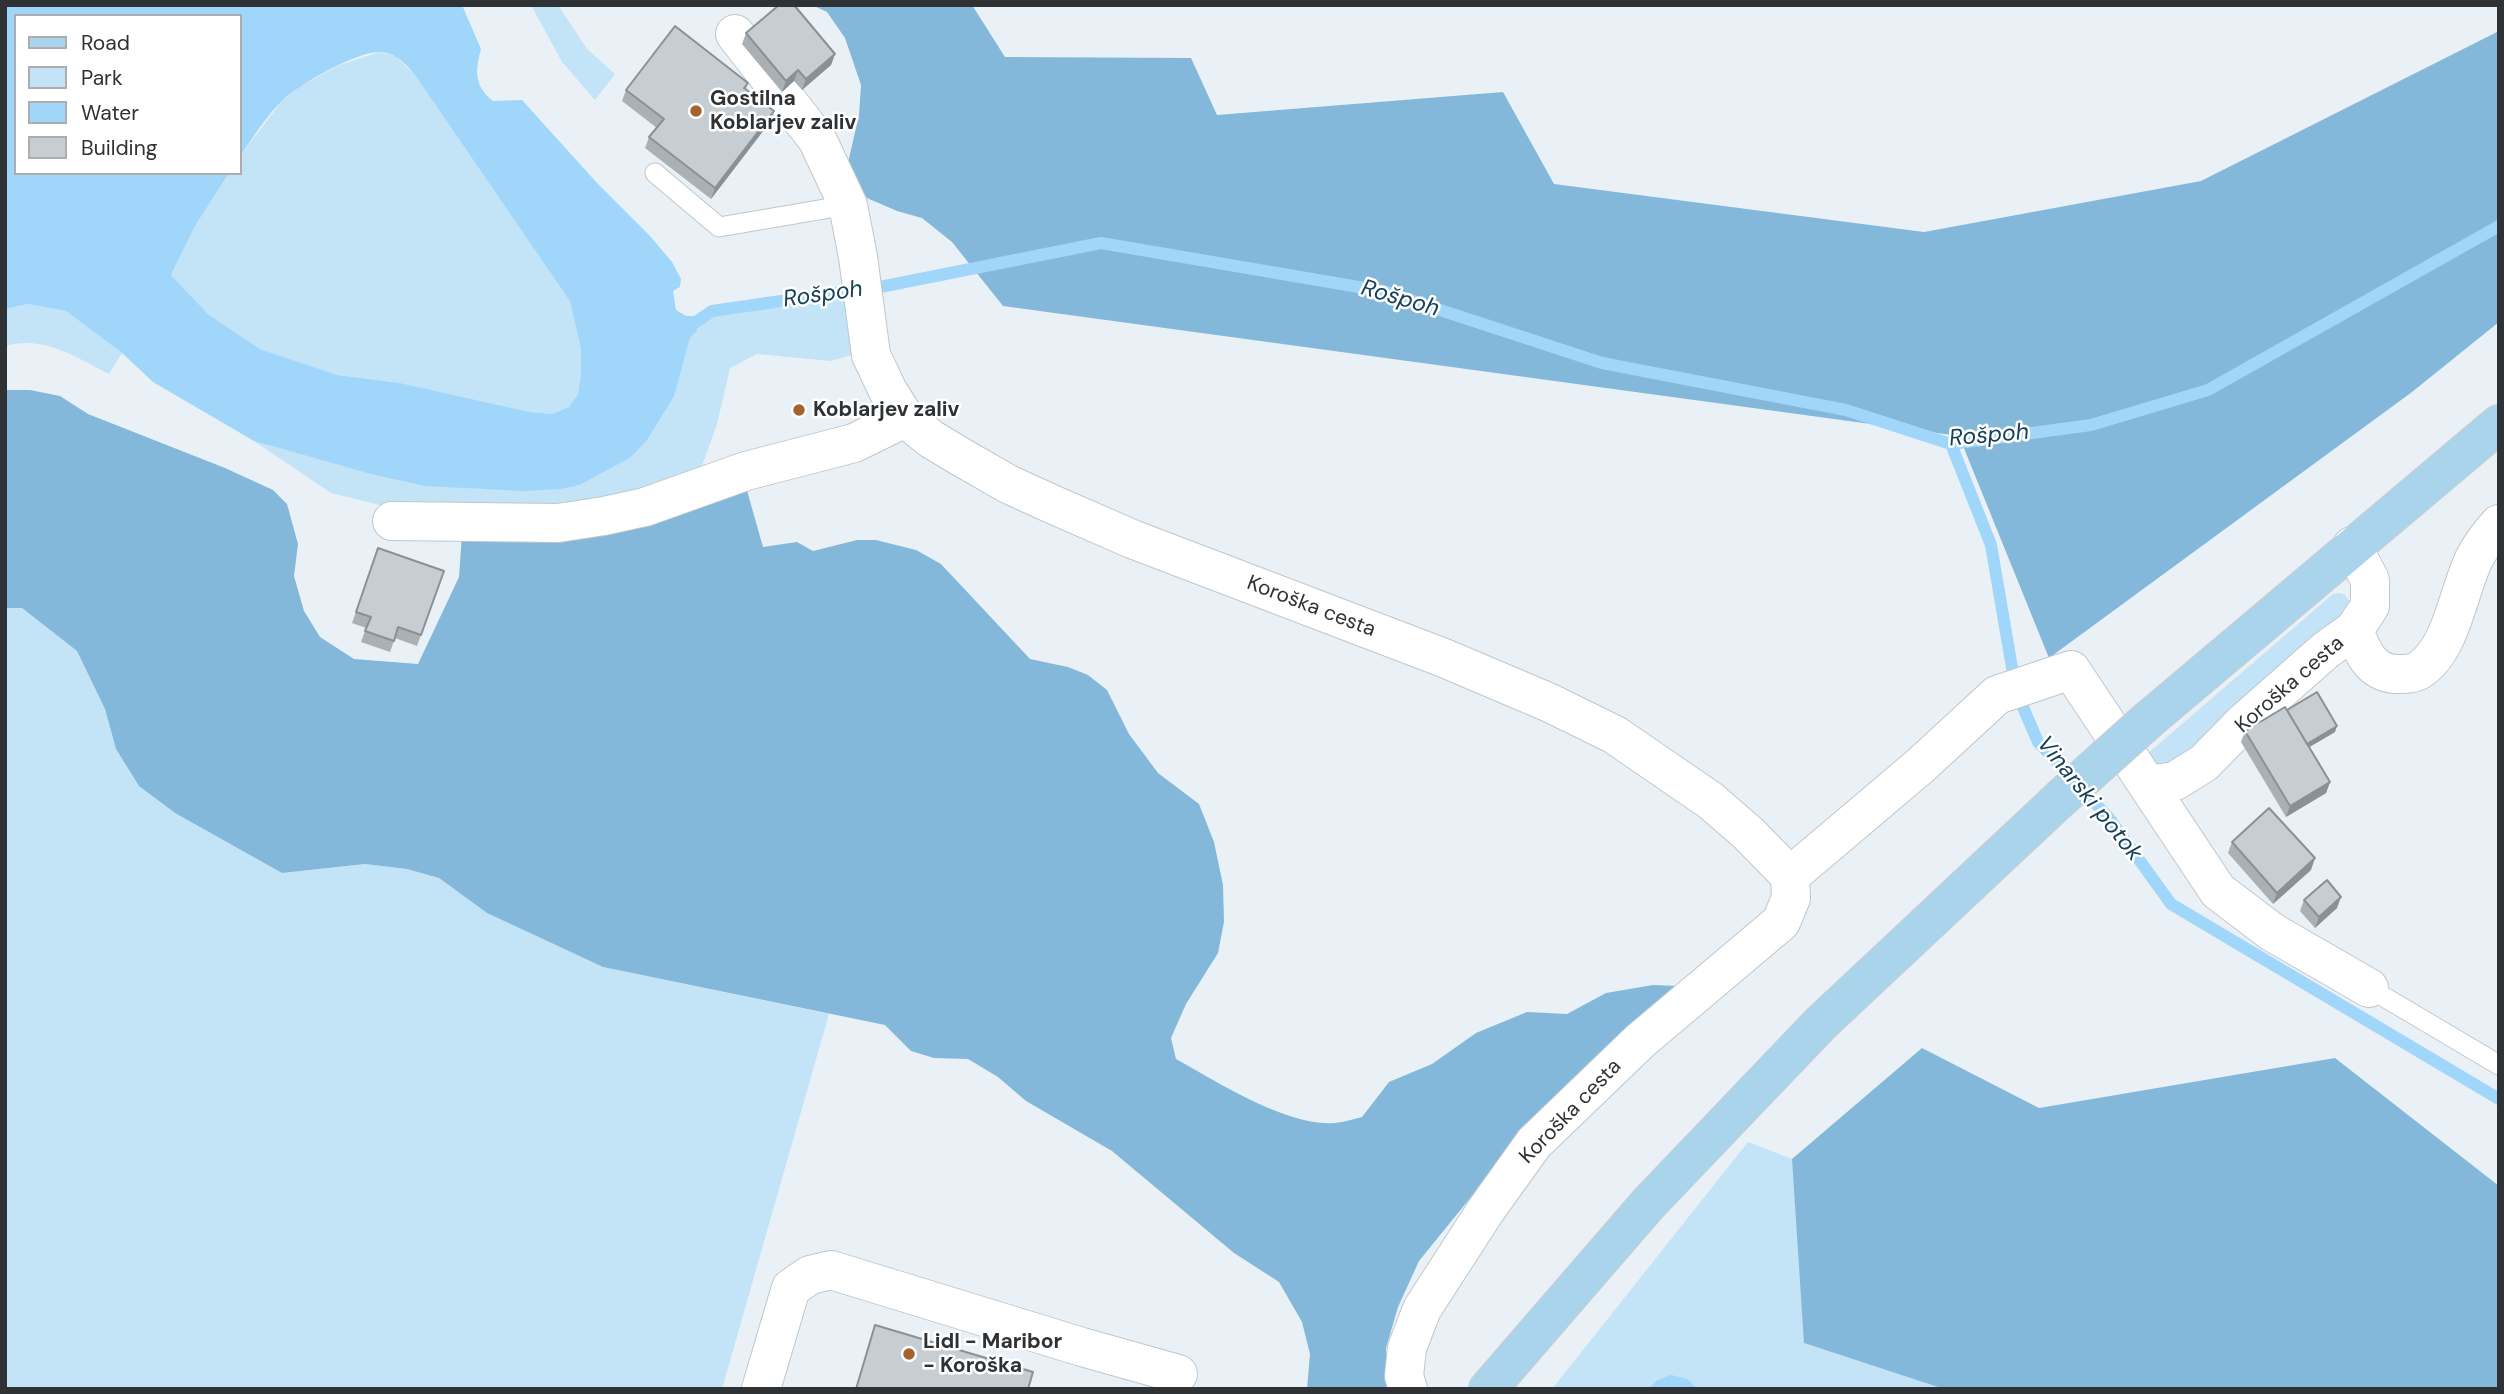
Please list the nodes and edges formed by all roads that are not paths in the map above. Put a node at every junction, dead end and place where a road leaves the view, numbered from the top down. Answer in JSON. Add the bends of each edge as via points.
{"nodes":[{"id":1,"x":735,"y":34,"type":"dead end"},
{"id":2,"x":654,"y":173,"type":"dead end"},
{"id":3,"x":849,"y":205,"type":"junction"},
{"id":4,"x":905,"y":418,"type":"junction"},
{"id":5,"x":2499,"y":424,"type":"edge"},
{"id":6,"x":392,"y":521,"type":"dead end"},
{"id":7,"x":2499,"y":524,"type":"edge"},
{"id":8,"x":2352,"y":546,"type":"junction"},
{"id":9,"x":2354,"y":630,"type":"junction"},
{"id":10,"x":2148,"y":785,"type":"junction"},
{"id":11,"x":1790,"y":876,"type":"junction"},
{"id":12,"x":2370,"y":988,"type":"joint"},
{"id":13,"x":2499,"y":1065,"type":"edge"},
{"id":14,"x":1178,"y":1374,"type":"dead end"},
{"id":15,"x":761,"y":1389,"type":"edge"},
{"id":16,"x":1408,"y":1389,"type":"edge"},
{"id":17,"x":1488,"y":1389,"type":"edge"}],
"edges":[{"from":1,"to":3,"type":"street","name":"Koroška cesta","via":[[817,139]]},
{"from":2,"to":3,"type":"lane","via":[[719,227]]},
{"from":3,"to":4,"type":"street","name":"Koroška cesta","via":[[872,355]]},
{"from":4,"to":6,"type":"street","via":[[854,443],[604,516],[546,523]]},
{"from":4,"to":11,"type":"street","name":"Koroška cesta","via":[[961,457],[1054,505],[1444,658],[1615,735],[1711,801]]},
{"from":5,"to":8,"type":"main road"},
{"from":7,"to":9,"type":"street","via":[[2475,557],[2451,625],[2420,670],[2385,673],[2365,658]]},
{"from":8,"to":9,"type":"street","name":"Koroška cesta","via":[[2371,580],[2370,606]]},
{"from":8,"to":17,"type":"main road","bridge":true,"via":[[2147,720],[1820,1024],[1648,1204]]},
{"from":9,"to":10,"type":"street","name":"Koroška cesta","via":[[2243,723],[2204,763],[2175,781]]},
{"from":10,"to":11,"type":"street","via":[[2053,676],[1997,695]]},
{"from":10,"to":12,"type":"street","via":[[2218,891],[2272,932]]},
{"from":11,"to":16,"type":"street","name":"Koroška cesta","via":[[1791,898],[1781,922],[1640,1041],[1526,1154],[1422,1309],[1407,1348],[1404,1376]]},
{"from":12,"to":13,"type":"lane"},
{"from":14,"to":15,"type":"street","via":[[831,1270],[810,1275],[791,1288]]}]}
